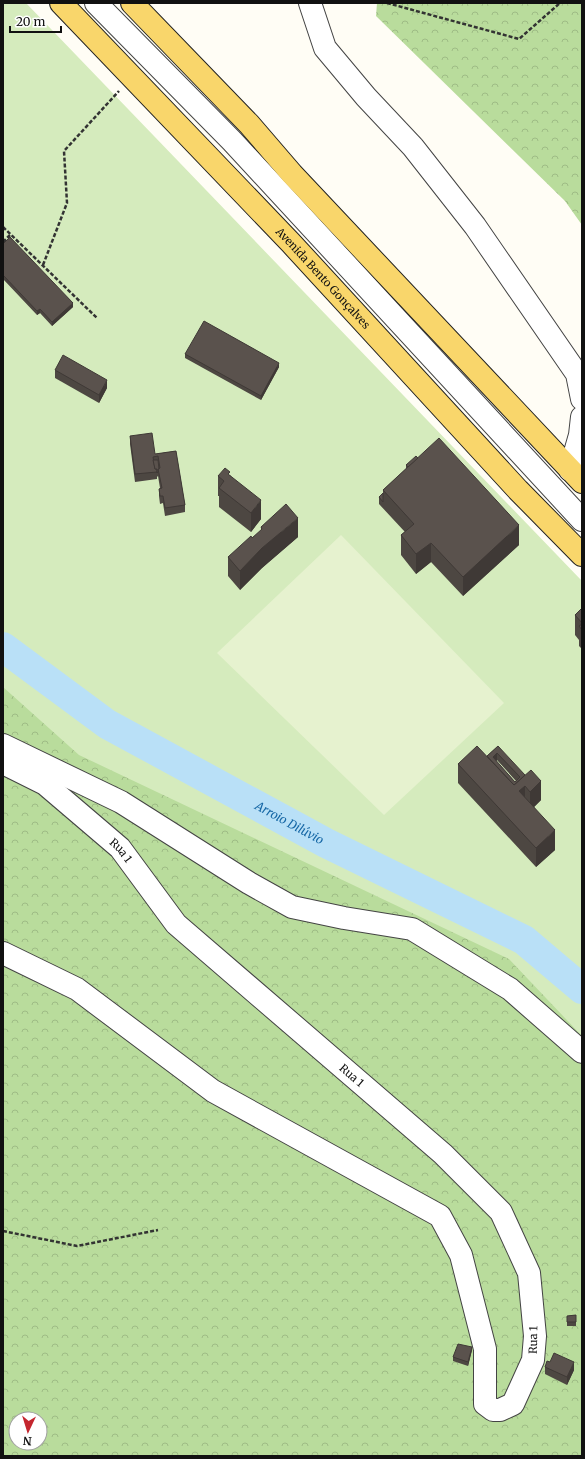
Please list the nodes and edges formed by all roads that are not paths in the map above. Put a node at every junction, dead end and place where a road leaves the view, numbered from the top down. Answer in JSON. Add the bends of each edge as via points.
{"nodes":[{"id":1,"x":61,"y":3,"type":"edge"},
{"id":2,"x":96,"y":3,"type":"edge"},
{"id":3,"x":132,"y":3,"type":"edge"},
{"id":4,"x":310,"y":3,"type":"edge"},
{"id":5,"x":582,"y":399,"type":"edge"},
{"id":6,"x":582,"y":417,"type":"edge"},
{"id":7,"x":576,"y":476,"type":"edge"},
{"id":8,"x":582,"y":520,"type":"edge"},
{"id":9,"x":582,"y":555,"type":"edge"},
{"id":10,"x":3,"y":745,"type":"edge"},
{"id":11,"x":3,"y":763,"type":"edge"},
{"id":12,"x":3,"y":953,"type":"edge"},
{"id":13,"x":582,"y":1052,"type":"edge"}],
"edges":[{"from":1,"to":9,"type":"main road","name":"Avenida Bento Gonçalves","via":[[291,243],[518,490]]},
{"from":2,"to":8,"type":"street","via":[[232,141]]},
{"from":3,"to":7,"type":"main road","via":[[249,124],[292,174]]},
{"from":4,"to":5,"type":"street","via":[[325,48],[413,147],[475,226],[577,374]]},
{"from":6,"to":7,"type":"street"},
{"from":10,"to":13,"type":"street","via":[[121,802],[249,883],[292,907],[412,929],[510,989]]},
{"from":11,"to":12,"type":"street","name":"Rua 1","via":[[44,784],[120,848],[176,924],[443,1154],[501,1212],[529,1273],[535,1336],[533,1360],[513,1404],[500,1410],[494,1410],[485,1404],[485,1349],[461,1255],[440,1216],[213,1090],[77,989]]}]}
